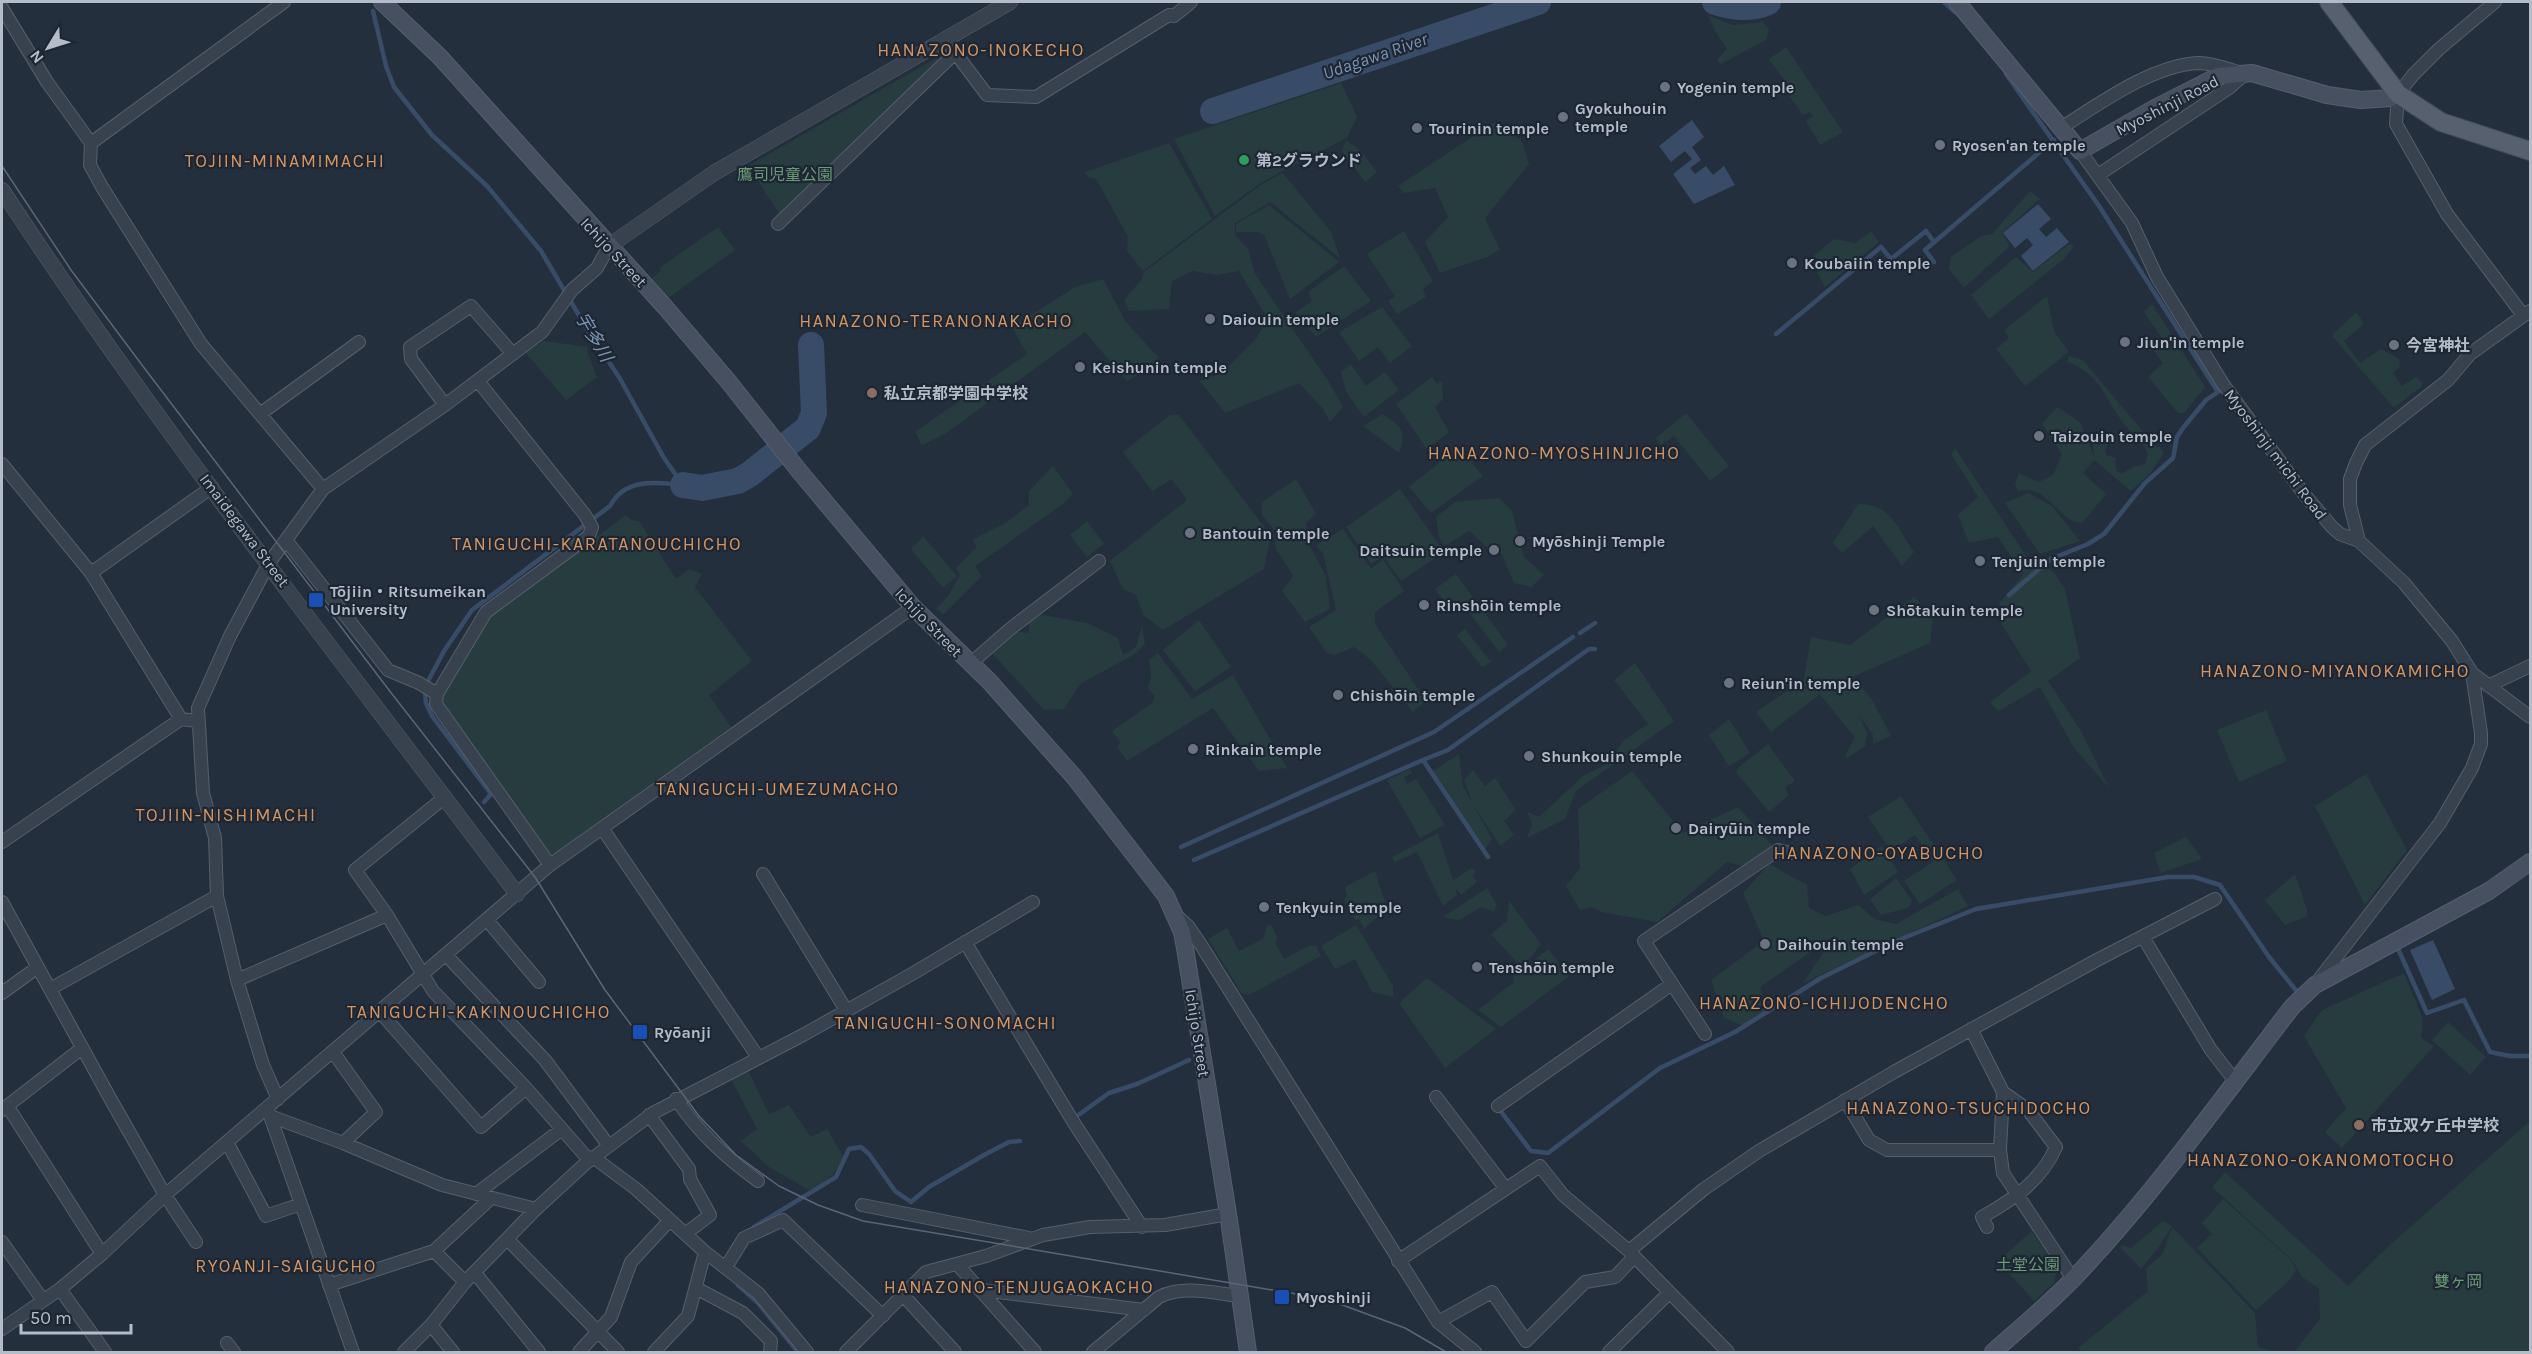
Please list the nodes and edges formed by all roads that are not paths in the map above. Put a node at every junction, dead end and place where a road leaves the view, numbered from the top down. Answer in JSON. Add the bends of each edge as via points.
{"nodes":[{"id":1,"x":284,"y":2,"type":"edge"},
{"id":2,"x":382,"y":2,"type":"edge"},
{"id":3,"x":1010,"y":2,"type":"edge"},
{"id":4,"x":1191,"y":2,"type":"edge"},
{"id":5,"x":1957,"y":2,"type":"edge"},
{"id":6,"x":2329,"y":2,"type":"edge"},
{"id":7,"x":2495,"y":2,"type":"edge"},
{"id":8,"x":2,"y":8,"type":"edge"},
{"id":9,"x":945,"y":39,"type":"junction"},
{"id":10,"x":954,"y":54,"type":"junction"},
{"id":11,"x":2245,"y":74,"type":"junction"},
{"id":12,"x":2398,"y":94,"type":"junction"},
{"id":13,"x":2061,"y":128,"type":"junction"},
{"id":14,"x":91,"y":143,"type":"junction"},
{"id":15,"x":2080,"y":151,"type":"junction"},
{"id":16,"x":2530,"y":151,"type":"edge"},
{"id":17,"x":2098,"y":175,"type":"junction"},
{"id":18,"x":2,"y":190,"type":"edge"},
{"id":19,"x":778,"y":224,"type":"dead end"},
{"id":20,"x":609,"y":246,"type":"junction"},
{"id":21,"x":2527,"y":313,"type":"edge"},
{"id":22,"x":359,"y":342,"type":"dead end"},
{"id":23,"x":513,"y":354,"type":"junction"},
{"id":24,"x":478,"y":381,"type":"junction"},
{"id":25,"x":445,"y":405,"type":"junction"},
{"id":26,"x":260,"y":414,"type":"junction"},
{"id":27,"x":2,"y":464,"type":"edge"},
{"id":28,"x":212,"y":488,"type":"junction"},
{"id":29,"x":323,"y":489,"type":"junction"},
{"id":30,"x":286,"y":540,"type":"junction"},
{"id":31,"x":2359,"y":541,"type":"junction"},
{"id":32,"x":1099,"y":561,"type":"dead end"},
{"id":33,"x":269,"y":563,"type":"junction"},
{"id":34,"x":91,"y":573,"type":"junction"},
{"id":35,"x":913,"y":607,"type":"junction"},
{"id":36,"x":970,"y":664,"type":"junction"},
{"id":37,"x":2530,"y":666,"type":"edge"},
{"id":38,"x":2472,"y":673,"type":"junction"},
{"id":39,"x":2488,"y":686,"type":"junction"},
{"id":40,"x":434,"y":692,"type":"junction"},
{"id":41,"x":2530,"y":717,"type":"edge"},
{"id":42,"x":181,"y":719,"type":"junction"},
{"id":43,"x":197,"y":721,"type":"junction"},
{"id":44,"x":445,"y":797,"type":"junction"},
{"id":45,"x":602,"y":828,"type":"junction"},
{"id":46,"x":2,"y":842,"type":"edge"},
{"id":47,"x":1790,"y":853,"type":"dead end"},
{"id":48,"x":2530,"y":862,"type":"edge"},
{"id":49,"x":550,"y":865,"type":"junction"},
{"id":50,"x":763,"y":874,"type":"dead end"},
{"id":51,"x":517,"y":894,"type":"junction"},
{"id":52,"x":217,"y":896,"type":"junction"},
{"id":53,"x":2215,"y":899,"type":"dead end"},
{"id":54,"x":1033,"y":902,"type":"dead end"},
{"id":55,"x":2,"y":905,"type":"edge"},
{"id":56,"x":1173,"y":913,"type":"junction"},
{"id":57,"x":387,"y":915,"type":"junction"},
{"id":58,"x":487,"y":920,"type":"junction"},
{"id":59,"x":2143,"y":937,"type":"junction"},
{"id":60,"x":965,"y":942,"type":"junction"},
{"id":61,"x":446,"y":956,"type":"junction"},
{"id":62,"x":38,"y":967,"type":"junction"},
{"id":63,"x":423,"y":975,"type":"junction"},
{"id":64,"x":237,"y":980,"type":"junction"},
{"id":65,"x":539,"y":982,"type":"dead end"},
{"id":66,"x":1672,"y":984,"type":"junction"},
{"id":67,"x":50,"y":989,"type":"junction"},
{"id":68,"x":2,"y":993,"type":"edge"},
{"id":69,"x":2305,"y":995,"type":"junction"},
{"id":70,"x":846,"y":1010,"type":"junction"},
{"id":71,"x":380,"y":1012,"type":"junction"},
{"id":72,"x":1971,"y":1029,"type":"junction"},
{"id":73,"x":1705,"y":1034,"type":"dead end"},
{"id":74,"x":82,"y":1048,"type":"junction"},
{"id":75,"x":333,"y":1052,"type":"junction"},
{"id":76,"x":758,"y":1057,"type":"junction"},
{"id":77,"x":2235,"y":1081,"type":"junction"},
{"id":78,"x":526,"y":1088,"type":"junction"},
{"id":79,"x":2003,"y":1092,"type":"junction"},
{"id":80,"x":1436,"y":1097,"type":"dead end"},
{"id":81,"x":278,"y":1099,"type":"junction"},
{"id":82,"x":676,"y":1099,"type":"junction"},
{"id":83,"x":1845,"y":1100,"type":"junction"},
{"id":84,"x":1498,"y":1106,"type":"dead end"},
{"id":85,"x":4,"y":1109,"type":"edge"},
{"id":86,"x":268,"y":1112,"type":"junction"},
{"id":87,"x":650,"y":1115,"type":"junction"},
{"id":88,"x":562,"y":1129,"type":"junction"},
{"id":89,"x":228,"y":1142,"type":"junction"},
{"id":90,"x":343,"y":1143,"type":"junction"},
{"id":91,"x":609,"y":1146,"type":"junction"},
{"id":92,"x":2000,"y":1150,"type":"junction"},
{"id":93,"x":591,"y":1159,"type":"junction"},
{"id":94,"x":758,"y":1182,"type":"dead end"},
{"id":95,"x":1506,"y":1189,"type":"junction"},
{"id":96,"x":476,"y":1194,"type":"junction"},
{"id":97,"x":165,"y":1195,"type":"junction"},
{"id":98,"x":2017,"y":1197,"type":"junction"},
{"id":99,"x":490,"y":1199,"type":"junction"},
{"id":100,"x":300,"y":1204,"type":"junction"},
{"id":101,"x":862,"y":1205,"type":"dead end"},
{"id":102,"x":536,"y":1209,"type":"junction"},
{"id":103,"x":1228,"y":1214,"type":"junction"},
{"id":104,"x":670,"y":1220,"type":"junction"},
{"id":105,"x":1142,"y":1227,"type":"junction"},
{"id":106,"x":1987,"y":1227,"type":"dead end"},
{"id":107,"x":685,"y":1234,"type":"junction"},
{"id":108,"x":1029,"y":1238,"type":"junction"},
{"id":109,"x":508,"y":1240,"type":"junction"},
{"id":110,"x":2,"y":1242,"type":"edge"},
{"id":111,"x":195,"y":1242,"type":"dead end"},
{"id":112,"x":434,"y":1251,"type":"junction"},
{"id":113,"x":705,"y":1252,"type":"junction"},
{"id":114,"x":102,"y":1254,"type":"junction"},
{"id":115,"x":1631,"y":1254,"type":"junction"},
{"id":116,"x":1398,"y":1261,"type":"junction"},
{"id":117,"x":957,"y":1264,"type":"junction"},
{"id":118,"x":726,"y":1267,"type":"junction"},
{"id":119,"x":475,"y":1273,"type":"junction"},
{"id":120,"x":2073,"y":1279,"type":"junction"},
{"id":121,"x":465,"y":1282,"type":"junction"},
{"id":122,"x":329,"y":1285,"type":"junction"},
{"id":123,"x":696,"y":1288,"type":"junction"},
{"id":124,"x":60,"y":1289,"type":"junction"},
{"id":125,"x":981,"y":1290,"type":"junction"},
{"id":126,"x":1668,"y":1294,"type":"junction"},
{"id":127,"x":903,"y":1295,"type":"junction"},
{"id":128,"x":1240,"y":1296,"type":"junction"},
{"id":129,"x":42,"y":1299,"type":"junction"},
{"id":130,"x":1144,"y":1310,"type":"junction"},
{"id":131,"x":883,"y":1316,"type":"junction"},
{"id":132,"x":1438,"y":1322,"type":"junction"},
{"id":133,"x":431,"y":1325,"type":"junction"},
{"id":134,"x":2,"y":1329,"type":"edge"},
{"id":135,"x":600,"y":1331,"type":"junction"},
{"id":136,"x":351,"y":1349,"type":"edge"},
{"id":137,"x":656,"y":1352,"type":"edge"},
{"id":138,"x":105,"y":1353,"type":"edge"},
{"id":139,"x":338,"y":1353,"type":"edge"},
{"id":140,"x":404,"y":1353,"type":"edge"},
{"id":141,"x":453,"y":1353,"type":"edge"},
{"id":142,"x":539,"y":1353,"type":"edge"},
{"id":143,"x":579,"y":1353,"type":"edge"},
{"id":144,"x":618,"y":1353,"type":"edge"},
{"id":145,"x":770,"y":1353,"type":"edge"},
{"id":146,"x":807,"y":1353,"type":"edge"},
{"id":147,"x":846,"y":1353,"type":"edge"},
{"id":148,"x":955,"y":1353,"type":"edge"},
{"id":149,"x":1035,"y":1353,"type":"edge"},
{"id":150,"x":1094,"y":1353,"type":"edge"},
{"id":151,"x":1248,"y":1353,"type":"edge"},
{"id":152,"x":1475,"y":1353,"type":"edge"},
{"id":153,"x":1609,"y":1353,"type":"edge"},
{"id":154,"x":1728,"y":1353,"type":"edge"},
{"id":155,"x":1993,"y":1353,"type":"edge"}],
"edges":[{"from":1,"to":14,"type":"street"},
{"from":2,"to":20,"type":"main road","name":"Ichijo Street","via":[[440,57]]},
{"from":3,"to":9,"type":"street"},
{"from":4,"to":10,"type":"street","via":[[1174,16],[1169,15],[1036,97],[987,95]]},
{"from":5,"to":13,"type":"main road","name":"Myoshinji michi Road"},
{"from":6,"to":12,"type":"main road"},
{"from":7,"to":12,"type":"street","via":[[2429,60]]},
{"from":8,"to":14,"type":"street","via":[[47,82]]},
{"from":9,"to":10,"type":"street"},
{"from":9,"to":20,"type":"street","via":[[714,173]]},
{"from":10,"to":19,"type":"street"},
{"from":11,"to":12,"type":"main road","name":"Myoshinji Road","via":[[2361,100]]},
{"from":11,"to":13,"type":"street","via":[[2201,63],[2179,66],[2143,79]]},
{"from":11,"to":15,"type":"main road","name":"Myoshinji Road","via":[[2218,76]]},
{"from":11,"to":17,"type":"street"},
{"from":12,"to":16,"type":"main road","via":[[2441,122]]},
{"from":12,"to":21,"type":"street","via":[[2396,124],[2411,154],[2447,214]]},
{"from":13,"to":15,"type":"main road","name":"Myoshinji michi Road"},
{"from":14,"to":26,"type":"street","via":[[90,165],[168,295],[201,344]]},
{"from":15,"to":17,"type":"street","name":"Myoshinji michi Road"},
{"from":17,"to":31,"type":"street","name":"Myoshinji michi Road","via":[[2132,223],[2157,278],[2229,392],[2332,527]]},
{"from":18,"to":28,"type":"street","name":"Imaidegawa Street"},
{"from":20,"to":23,"type":"street","via":[[597,268],[542,332]]},
{"from":20,"to":35,"type":"main road","name":"Ichijo Street","via":[[721,373]]},
{"from":21,"to":31,"type":"street","via":[[2470,354],[2448,380],[2365,445],[2350,479],[2350,505]]},
{"from":22,"to":26,"type":"street"},
{"from":23,"to":24,"type":"street"},
{"from":23,"to":25,"type":"street","via":[[471,306],[410,347],[411,359]]},
{"from":24,"to":25,"type":"street"},
{"from":24,"to":40,"type":"street","via":[[592,526],[589,536],[486,612]]},
{"from":25,"to":29,"type":"street"},
{"from":26,"to":29,"type":"street"},
{"from":27,"to":34,"type":"street"},
{"from":28,"to":33,"type":"street","name":"Imaidegawa Street"},
{"from":28,"to":34,"type":"street"},
{"from":29,"to":30,"type":"street"},
{"from":30,"to":33,"type":"street"},
{"from":30,"to":40,"type":"street","via":[[388,670]]},
{"from":31,"to":38,"type":"street","name":"Myoshinji michi Road","via":[[2404,583],[2452,641]]},
{"from":32,"to":36,"type":"street"},
{"from":33,"to":43,"type":"street","via":[[230,636],[198,708]]},
{"from":33,"to":44,"type":"street","name":"Imaidegawa Street"},
{"from":34,"to":42,"type":"street"},
{"from":35,"to":36,"type":"main road","name":"Ichijo Street"},
{"from":35,"to":45,"type":"street"},
{"from":36,"to":56,"type":"main road","name":"Ichijo Street","via":[[1075,778],[1151,875]]},
{"from":37,"to":39,"type":"street"},
{"from":38,"to":39,"type":"street"},
{"from":38,"to":69,"type":"street","name":"Myoshinji michi Road","via":[[2481,744],[2472,768],[2440,823]]},
{"from":39,"to":41,"type":"street"},
{"from":40,"to":49,"type":"street","via":[[436,704]]},
{"from":42,"to":43,"type":"street"},
{"from":42,"to":46,"type":"street"},
{"from":43,"to":52,"type":"street","via":[[203,793],[215,838]]},
{"from":44,"to":51,"type":"street","name":"Imaidegawa Street"},
{"from":44,"to":57,"type":"street","via":[[355,870]]},
{"from":45,"to":49,"type":"street"},
{"from":45,"to":76,"type":"street"},
{"from":47,"to":66,"type":"street","via":[[1778,850],[1644,941]]},
{"from":48,"to":69,"type":"main road","via":[[2489,891]]},
{"from":49,"to":51,"type":"street"},
{"from":50,"to":70,"type":"street"},
{"from":51,"to":58,"type":"street"},
{"from":52,"to":64,"type":"street"},
{"from":52,"to":67,"type":"street"},
{"from":53,"to":59,"type":"street"},
{"from":54,"to":60,"type":"street"},
{"from":55,"to":62,"type":"street"},
{"from":56,"to":103,"type":"main road","name":"Ichijo Street","via":[[1183,940]]},
{"from":56,"to":116,"type":"street","via":[[1202,945]]},
{"from":57,"to":63,"type":"street"},
{"from":57,"to":64,"type":"street"},
{"from":58,"to":61,"type":"street"},
{"from":58,"to":65,"type":"street"},
{"from":59,"to":72,"type":"street"},
{"from":59,"to":77,"type":"street","via":[[2211,1050]]},
{"from":60,"to":70,"type":"street"},
{"from":60,"to":105,"type":"street"},
{"from":61,"to":63,"type":"street"},
{"from":61,"to":91,"type":"street","via":[[545,1060]]},
{"from":62,"to":67,"type":"street"},
{"from":62,"to":68,"type":"street"},
{"from":63,"to":71,"type":"street"},
{"from":63,"to":78,"type":"street","via":[[433,991]]},
{"from":64,"to":81,"type":"street","via":[[263,1065]]},
{"from":66,"to":73,"type":"street"},
{"from":66,"to":84,"type":"street"},
{"from":67,"to":74,"type":"street"},
{"from":69,"to":77,"type":"main road"},
{"from":70,"to":76,"type":"street"},
{"from":71,"to":75,"type":"street"},
{"from":71,"to":78,"type":"street","via":[[481,1127]]},
{"from":72,"to":79,"type":"street"},
{"from":72,"to":83,"type":"street"},
{"from":74,"to":85,"type":"street"},
{"from":74,"to":97,"type":"street"},
{"from":75,"to":81,"type":"street"},
{"from":75,"to":90,"type":"street","via":[[376,1112]]},
{"from":76,"to":82,"type":"street"},
{"from":77,"to":120,"type":"main road","via":[[2165,1172]]},
{"from":78,"to":88,"type":"street"},
{"from":79,"to":92,"type":"street"},
{"from":79,"to":98,"type":"street","via":[[2028,1110],[2056,1147],[2044,1168]]},
{"from":80,"to":95,"type":"street"},
{"from":81,"to":86,"type":"street"},
{"from":82,"to":87,"type":"street"},
{"from":82,"to":94,"type":"street","via":[[695,1127],[722,1155]]},
{"from":83,"to":92,"type":"street","via":[[1869,1140],[1887,1150]]},
{"from":83,"to":115,"type":"street","via":[[1713,1183]]},
{"from":85,"to":114,"type":"street"},
{"from":86,"to":89,"type":"street"},
{"from":86,"to":90,"type":"street"},
{"from":86,"to":100,"type":"street"},
{"from":87,"to":91,"type":"street"},
{"from":87,"to":107,"type":"street","via":[[689,1169],[690,1179],[710,1215]]},
{"from":88,"to":93,"type":"street"},
{"from":88,"to":96,"type":"street"},
{"from":89,"to":97,"type":"street"},
{"from":89,"to":100,"type":"street","via":[[266,1216]]},
{"from":90,"to":96,"type":"street","via":[[442,1185]]},
{"from":91,"to":93,"type":"street"},
{"from":92,"to":98,"type":"street","via":[[2003,1173]]},
{"from":93,"to":102,"type":"street"},
{"from":93,"to":104,"type":"street","via":[[636,1189]]},
{"from":95,"to":115,"type":"street","via":[[1540,1166],[1563,1195]]},
{"from":95,"to":116,"type":"street"},
{"from":96,"to":99,"type":"street"},
{"from":97,"to":111,"type":"street"},
{"from":97,"to":114,"type":"street"},
{"from":98,"to":106,"type":"street","via":[[1982,1217]]},
{"from":98,"to":120,"type":"street"},
{"from":99,"to":102,"type":"street"},
{"from":99,"to":112,"type":"street"},
{"from":100,"to":122,"type":"street"},
{"from":101,"to":108,"type":"street"},
{"from":102,"to":109,"type":"street"},
{"from":103,"to":105,"type":"street"},
{"from":103,"to":128,"type":"main road","name":"Ichijo Street"},
{"from":104,"to":107,"type":"street"},
{"from":104,"to":135,"type":"street","via":[[631,1262],[611,1317]]},
{"from":105,"to":108,"type":"street","via":[[1090,1227]]},
{"from":107,"to":113,"type":"street"},
{"from":108,"to":117,"type":"street"},
{"from":109,"to":119,"type":"street"},
{"from":109,"to":135,"type":"street"},
{"from":110,"to":129,"type":"street"},
{"from":112,"to":121,"type":"street"},
{"from":112,"to":122,"type":"street"},
{"from":113,"to":118,"type":"street"},
{"from":113,"to":123,"type":"street"},
{"from":114,"to":124,"type":"street"},
{"from":115,"to":126,"type":"street"},
{"from":115,"to":132,"type":"street","via":[[1615,1276],[1585,1282],[1526,1341],[1492,1292]]},
{"from":116,"to":132,"type":"street"},
{"from":117,"to":125,"type":"street"},
{"from":117,"to":127,"type":"street","via":[[926,1272]]},
{"from":118,"to":131,"type":"street","via":[[744,1238],[783,1220]]},
{"from":118,"to":146,"type":"street","via":[[758,1293]]},
{"from":119,"to":121,"type":"street"},
{"from":119,"to":142,"type":"street"},
{"from":120,"to":155,"type":"main road"},
{"from":121,"to":133,"type":"street"},
{"from":122,"to":136,"type":"street"},
{"from":123,"to":137,"type":"street","via":[[688,1316]]},
{"from":123,"to":145,"type":"street","via":[[743,1313],[771,1341]]},
{"from":124,"to":129,"type":"street"},
{"from":124,"to":138,"type":"street"},
{"from":125,"to":130,"type":"street"},
{"from":125,"to":149,"type":"street"},
{"from":126,"to":153,"type":"street"},
{"from":126,"to":154,"type":"street"},
{"from":127,"to":131,"type":"street"},
{"from":127,"to":148,"type":"street"},
{"from":128,"to":130,"type":"street","via":[[1171,1291]]},
{"from":128,"to":151,"type":"main road","name":"Ichijo Street"},
{"from":129,"to":134,"type":"street"},
{"from":130,"to":150,"type":"street"},
{"from":131,"to":147,"type":"street"},
{"from":132,"to":152,"type":"street"},
{"from":133,"to":140,"type":"street"},
{"from":133,"to":141,"type":"street"},
{"from":135,"to":143,"type":"street"},
{"from":135,"to":144,"type":"street"},
{"from":136,"to":139,"type":"street"}]}
